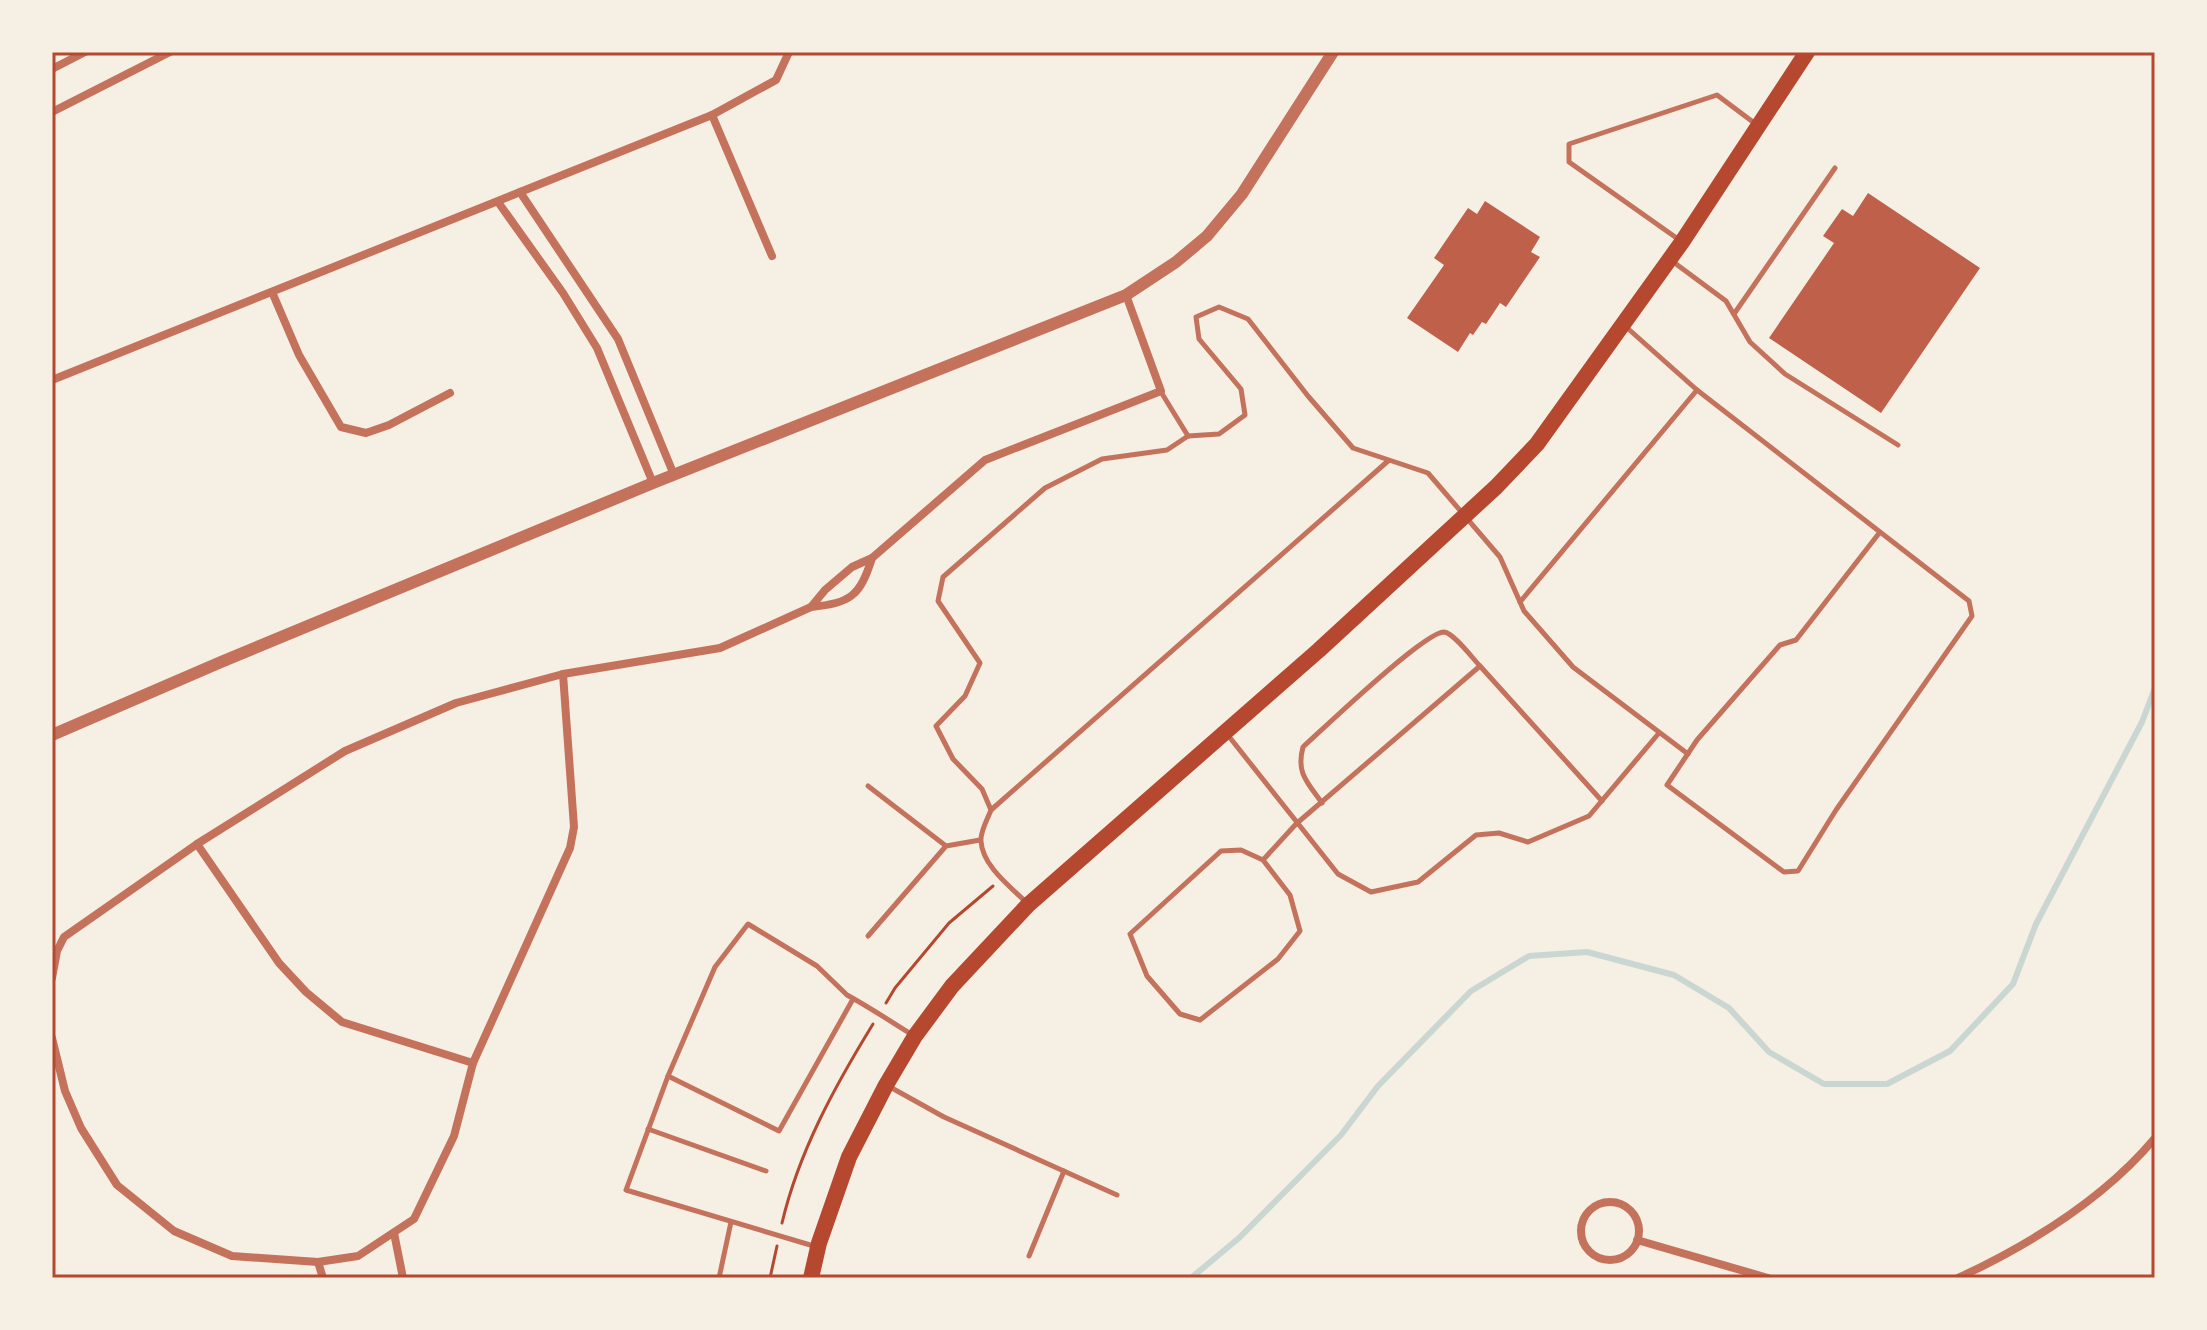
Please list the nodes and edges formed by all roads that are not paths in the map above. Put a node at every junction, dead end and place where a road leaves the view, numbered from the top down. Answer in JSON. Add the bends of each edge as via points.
{"nodes":[{"id":1,"x":85,"y":52,"type":"edge"},
{"id":2,"x":170,"y":52,"type":"edge"},
{"id":3,"x":789,"y":52,"type":"edge"},
{"id":4,"x":1333,"y":52,"type":"edge"},
{"id":5,"x":1807,"y":52,"type":"edge"},
{"id":6,"x":52,"y":69,"type":"edge"},
{"id":7,"x":52,"y":112,"type":"edge"},
{"id":8,"x":712,"y":115,"type":"junction"},
{"id":9,"x":1760,"y":127,"type":"junction"},
{"id":10,"x":1835,"y":168,"type":"dead end"},
{"id":11,"x":520,"y":192,"type":"junction"},
{"id":12,"x":498,"y":202,"type":"junction"},
{"id":13,"x":1682,"y":242,"type":"junction"},
{"id":14,"x":772,"y":256,"type":"dead end"},
{"id":15,"x":1668,"y":258,"type":"junction"},
{"id":16,"x":272,"y":292,"type":"junction"},
{"id":17,"x":1126,"y":295,"type":"junction"},
{"id":18,"x":1734,"y":314,"type":"junction"},
{"id":19,"x":1624,"y":325,"type":"junction"},
{"id":20,"x":52,"y":380,"type":"edge"},
{"id":21,"x":1697,"y":390,"type":"junction"},
{"id":22,"x":1161,"y":391,"type":"junction"},
{"id":23,"x":450,"y":393,"type":"dead end"},
{"id":24,"x":1188,"y":436,"type":"junction"},
{"id":25,"x":1898,"y":445,"type":"dead end"},
{"id":26,"x":1388,"y":461,"type":"junction"},
{"id":27,"x":674,"y":475,"type":"junction"},
{"id":28,"x":653,"y":483,"type":"junction"},
{"id":29,"x":1464,"y":516,"type":"junction"},
{"id":30,"x":1880,"y":532,"type":"junction"},
{"id":31,"x":872,"y":558,"type":"junction"},
{"id":32,"x":1520,"y":602,"type":"junction"},
{"id":33,"x":811,"y":607,"type":"junction"},
{"id":34,"x":1480,"y":666,"type":"junction"},
{"id":35,"x":563,"y":674,"type":"junction"},
{"id":36,"x":1226,"y":733,"type":"junction"},
{"id":37,"x":1659,"y":733,"type":"junction"},
{"id":38,"x":52,"y":735,"type":"edge"},
{"id":39,"x":1688,"y":754,"type":"junction"},
{"id":40,"x":868,"y":786,"type":"dead end"},
{"id":41,"x":1602,"y":801,"type":"junction"},
{"id":42,"x":1322,"y":803,"type":"junction"},
{"id":43,"x":991,"y":810,"type":"junction"},
{"id":44,"x":1296,"y":824,"type":"junction"},
{"id":45,"x":980,"y":840,"type":"junction"},
{"id":46,"x":197,"y":844,"type":"junction"},
{"id":47,"x":946,"y":846,"type":"junction"},
{"id":48,"x":1263,"y":860,"type":"junction"},
{"id":49,"x":1028,"y":905,"type":"junction"},
{"id":50,"x":868,"y":936,"type":"dead end"},
{"id":51,"x":54,"y":950,"type":"edge"},
{"id":52,"x":52,"y":978,"type":"edge"},
{"id":53,"x":853,"y":999,"type":"junction"},
{"id":54,"x":915,"y":1036,"type":"junction"},
{"id":55,"x":52,"y":1038,"type":"edge"},
{"id":56,"x":473,"y":1063,"type":"junction"},
{"id":57,"x":668,"y":1076,"type":"junction"},
{"id":58,"x":886,"y":1085,"type":"junction"},
{"id":59,"x":648,"y":1129,"type":"junction"},
{"id":60,"x":2155,"y":1138,"type":"edge"},
{"id":61,"x":766,"y":1171,"type":"dead end"},
{"id":62,"x":1064,"y":1171,"type":"junction"},
{"id":63,"x":1117,"y":1195,"type":"dead end"},
{"id":64,"x":731,"y":1222,"type":"junction"},
{"id":65,"x":394,"y":1233,"type":"junction"},
{"id":66,"x":1637,"y":1240,"type":"junction"},
{"id":67,"x":818,"y":1248,"type":"junction"},
{"id":68,"x":1029,"y":1256,"type":"dead end"},
{"id":69,"x":318,"y":1262,"type":"junction"},
{"id":70,"x":323,"y":1278,"type":"edge"},
{"id":71,"x":403,"y":1278,"type":"edge"},
{"id":72,"x":719,"y":1278,"type":"edge"},
{"id":73,"x":811,"y":1278,"type":"edge"},
{"id":74,"x":1768,"y":1278,"type":"edge"},
{"id":75,"x":1958,"y":1278,"type":"edge"}],
"edges":[{"from":1,"to":6,"type":"street"},
{"from":2,"to":7,"type":"street"},
{"from":3,"to":8,"type":"street","via":[[776,80]]},
{"from":4,"to":17,"type":"street","via":[[1242,194],[1207,236]]},
{"from":5,"to":9,"type":"main road"},
{"from":8,"to":11,"type":"street"},
{"from":8,"to":14,"type":"street"},
{"from":9,"to":13,"type":"main road"},
{"from":9,"to":13,"type":"lane","via":[[1717,95],[1569,144],[1569,162]]},
{"from":10,"to":18,"type":"lane"},
{"from":11,"to":12,"type":"street"},
{"from":11,"to":27,"type":"street","via":[[618,339]]},
{"from":12,"to":16,"type":"street"},
{"from":12,"to":28,"type":"street","via":[[597,348]]},
{"from":13,"to":15,"type":"main road"},
{"from":15,"to":18,"type":"lane","via":[[1726,301]]},
{"from":15,"to":19,"type":"main road"},
{"from":16,"to":20,"type":"street"},
{"from":16,"to":23,"type":"street","via":[[299,355],[341,427],[366,433]]},
{"from":17,"to":22,"type":"street"},
{"from":17,"to":27,"type":"street"},
{"from":18,"to":25,"type":"lane","via":[[1750,342],[1785,374]]},
{"from":19,"to":21,"type":"lane"},
{"from":19,"to":29,"type":"main road","via":[[1537,444]]},
{"from":21,"to":30,"type":"lane"},
{"from":21,"to":32,"type":"lane"},
{"from":22,"to":24,"type":"lane"},
{"from":22,"to":31,"type":"street","via":[[985,460]]},
{"from":24,"to":26,"type":"lane","via":[[1219,434],[1245,415],[1241,389],[1199,339],[1196,317],[1219,307],[1248,319],[1353,448]]},
{"from":24,"to":43,"type":"lane","via":[[1167,450],[1102,459],[1045,488],[943,577],[938,601],[980,663],[965,696],[936,726]]},
{"from":26,"to":29,"type":"lane","via":[[1428,473]]},
{"from":26,"to":43,"type":"lane"},
{"from":27,"to":28,"type":"street"},
{"from":28,"to":38,"type":"street"},
{"from":29,"to":32,"type":"lane","via":[[1500,557]]},
{"from":29,"to":36,"type":"main road"},
{"from":30,"to":39,"type":"lane","via":[[1796,640],[1780,645]]},
{"from":30,"to":39,"type":"lane","via":[[1969,601],[1972,616],[1798,871],[1784,872],[1667,785]]},
{"from":31,"to":33,"type":"street","via":[[852,567]]},
{"from":31,"to":33,"type":"street","via":[[863,586],[838,604]]},
{"from":32,"to":37,"type":"lane","via":[[1573,667]]},
{"from":33,"to":35,"type":"street","via":[[720,648]]},
{"from":34,"to":41,"type":"lane"},
{"from":34,"to":42,"type":"lane"},
{"from":34,"to":42,"type":"lane","via":[[1443,632],[1406,656],[1303,747],[1303,776]]},
{"from":35,"to":46,"type":"street","via":[[456,703],[345,751]]},
{"from":35,"to":56,"type":"street","via":[[574,827],[570,848]]},
{"from":36,"to":44,"type":"lane"},
{"from":36,"to":49,"type":"main road"},
{"from":37,"to":39,"type":"lane"},
{"from":37,"to":41,"type":"lane"},
{"from":40,"to":47,"type":"lane"},
{"from":41,"to":44,"type":"lane","via":[[1589,816],[1528,842],[1499,833],[1476,835],[1418,882],[1371,892],[1338,874]]},
{"from":42,"to":44,"type":"lane"},
{"from":43,"to":45,"type":"lane"},
{"from":44,"to":48,"type":"lane"},
{"from":45,"to":47,"type":"lane"},
{"from":45,"to":49,"type":"lane","via":[[986,857]]},
{"from":46,"to":51,"type":"street","via":[[64,937]]},
{"from":46,"to":56,"type":"street","via":[[279,963],[342,1022]]},
{"from":47,"to":50,"type":"lane"},
{"from":48,"to":48,"type":"lane","via":[[1241,850],[1221,851],[1130,934],[1147,976],[1180,1014],[1200,1020],[1278,959],[1300,931],[1290,895]]},
{"from":49,"to":54,"type":"main road","via":[[952,986]]},
{"from":51,"to":52,"type":"street"},
{"from":53,"to":54,"type":"lane"},
{"from":53,"to":57,"type":"lane","via":[[779,1131]]},
{"from":53,"to":57,"type":"lane","via":[[817,966],[748,924],[715,967]]},
{"from":54,"to":58,"type":"main road"},
{"from":55,"to":69,"type":"street","via":[[81,1128],[117,1185],[174,1231],[232,1256]]},
{"from":56,"to":65,"type":"street","via":[[454,1136],[414,1219]]},
{"from":57,"to":59,"type":"lane"},
{"from":58,"to":62,"type":"lane"},
{"from":58,"to":67,"type":"main road","via":[[849,1157]]},
{"from":59,"to":61,"type":"lane"},
{"from":59,"to":64,"type":"lane","via":[[626,1190]]},
{"from":60,"to":75,"type":"street","via":[[2107,1188],[2001,1258]]},
{"from":62,"to":63,"type":"lane"},
{"from":62,"to":68,"type":"lane"},
{"from":64,"to":67,"type":"lane"},
{"from":64,"to":72,"type":"lane"},
{"from":65,"to":69,"type":"street","via":[[358,1256]]},
{"from":65,"to":71,"type":"street"},
{"from":66,"to":66,"type":"street","via":[[1635,1216],[1620,1203],[1592,1207],[1581,1222],[1582,1242],[1603,1260],[1623,1258]]},
{"from":66,"to":74,"type":"street"},
{"from":67,"to":73,"type":"main road"},
{"from":69,"to":70,"type":"street"}]}
